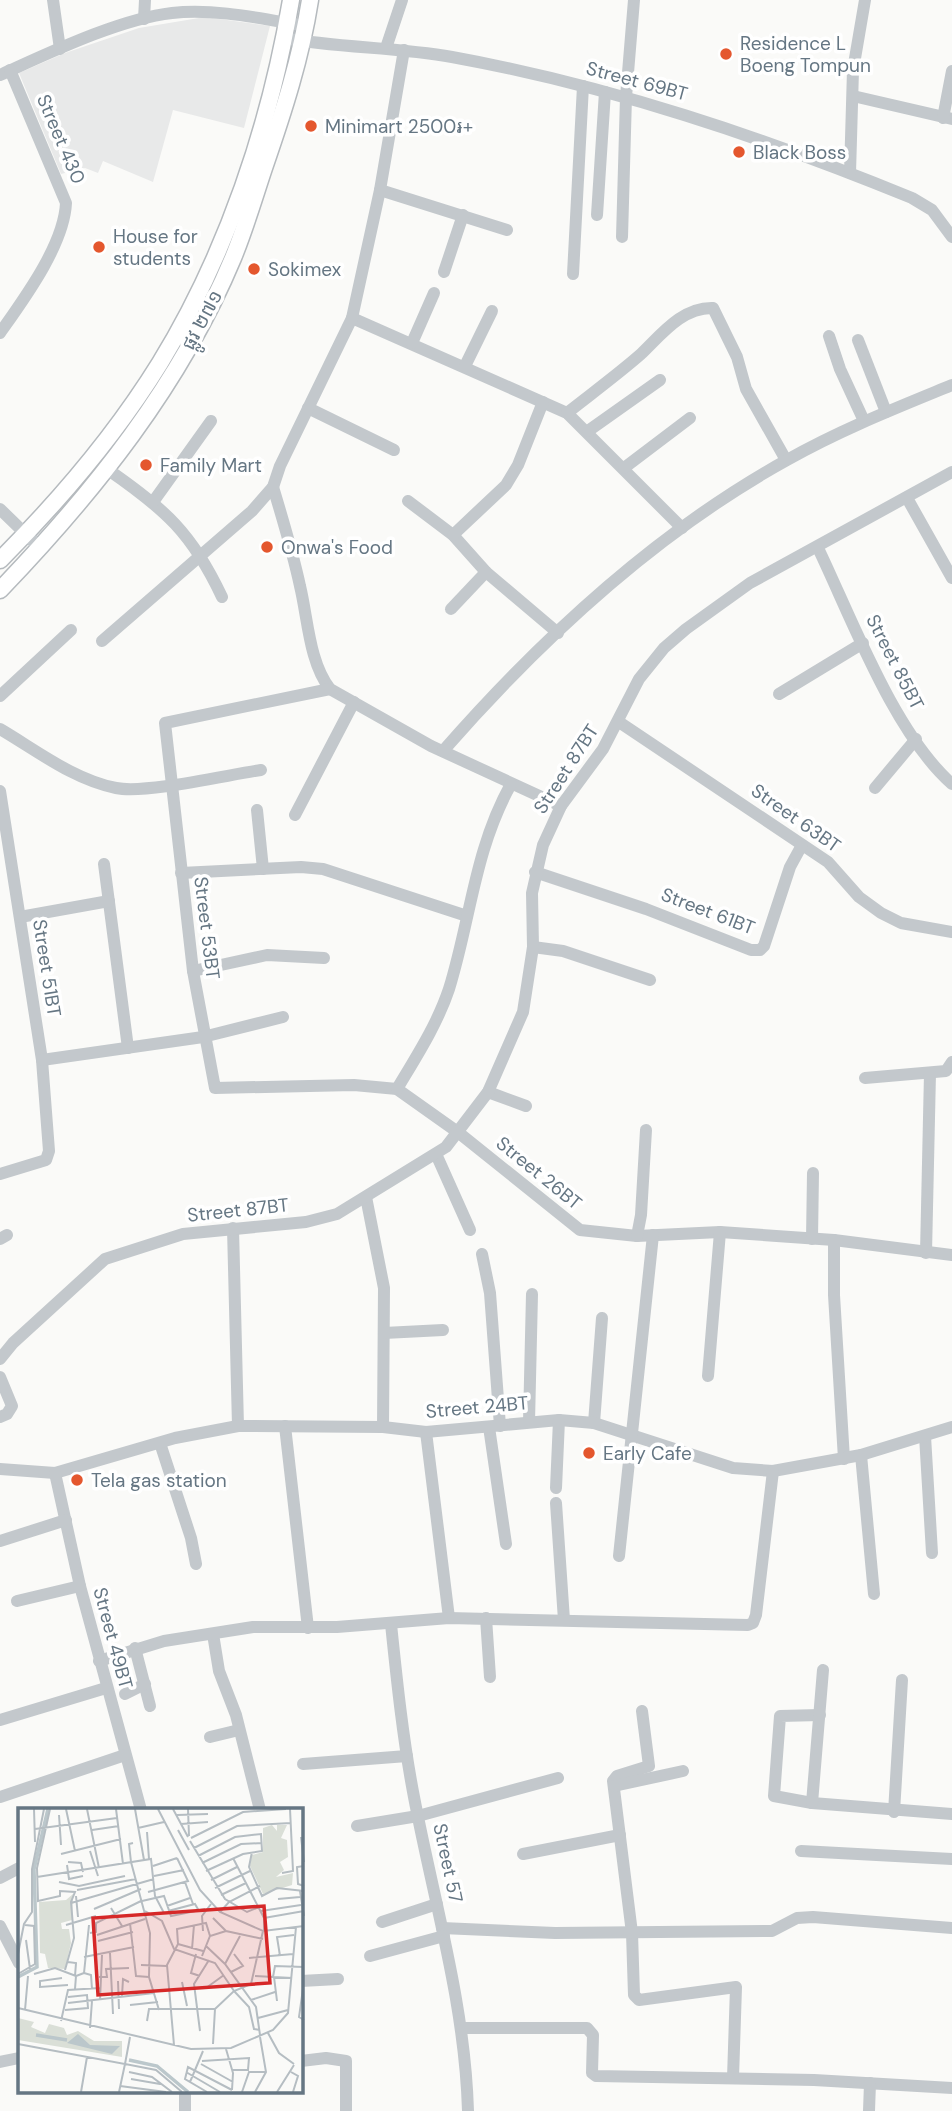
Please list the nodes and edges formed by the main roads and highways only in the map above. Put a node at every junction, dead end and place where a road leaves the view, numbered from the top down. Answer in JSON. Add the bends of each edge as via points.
{"nodes":[{"id":1,"x":291,"y":0,"type":"edge"},
{"id":2,"x":310,"y":0,"type":"edge"},
{"id":3,"x":0,"y":560,"type":"edge"},
{"id":4,"x":0,"y":590,"type":"edge"}],
"edges":[{"from":1,"to":3,"type":"main road","name":"ផ្លូវ ២៧១","via":[[270,100],[245,182],[203,281],[160,362],[126,411]]},
{"from":2,"to":4,"type":"main road","name":"ផ្លូវ ២៧១","via":[[286,104],[229,268],[176,370],[107,469]]}]}
